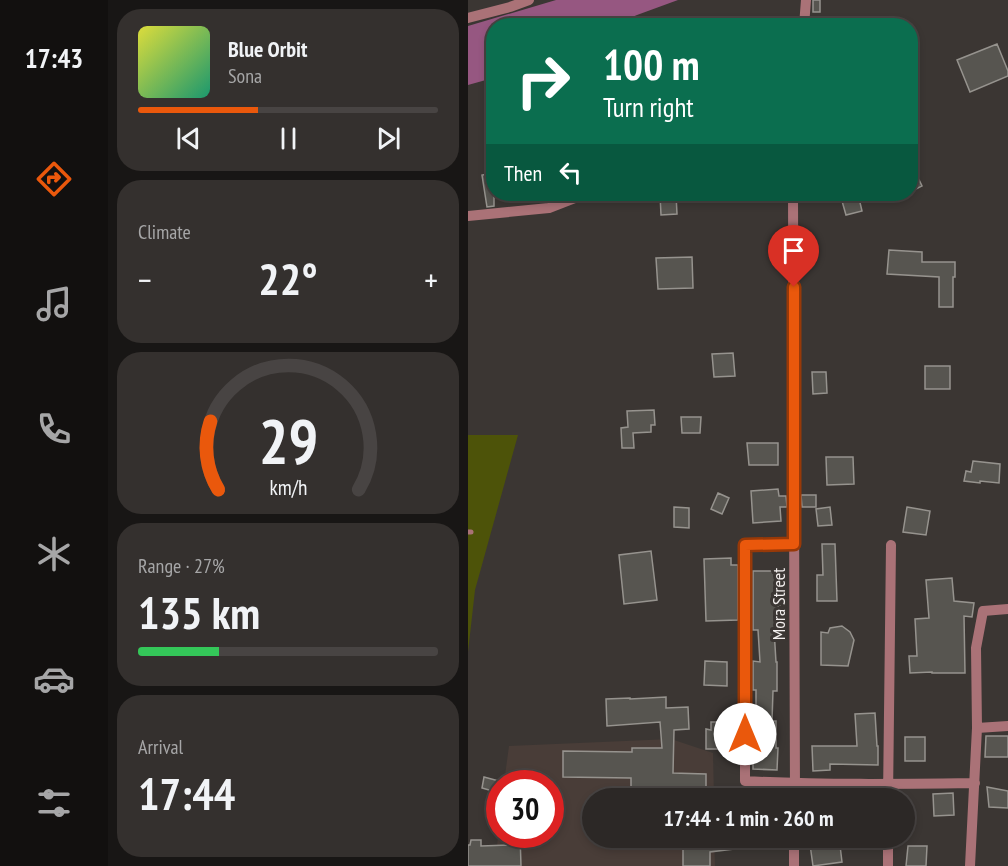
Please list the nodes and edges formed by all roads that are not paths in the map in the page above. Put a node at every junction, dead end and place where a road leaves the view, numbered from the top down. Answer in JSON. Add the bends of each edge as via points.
{"nodes":[{"id":1,"x":529,"y":0,"type":"edge"},
{"id":2,"x":806,"y":0,"type":"edge"},
{"id":3,"x":468,"y":18,"type":"edge"},
{"id":4,"x":805,"y":18,"type":"edge"},
{"id":5,"x":567,"y":201,"type":"edge"},
{"id":6,"x":793,"y":201,"type":"edge"},
{"id":7,"x":468,"y":216,"type":"edge"},
{"id":8,"x":794,"y":544,"type":"junction"},
{"id":9,"x":891,"y":545,"type":"dead end"},
{"id":10,"x":1008,"y":609,"type":"edge"},
{"id":11,"x":1008,"y":726,"type":"edge"},
{"id":12,"x":976,"y":728,"type":"junction"},
{"id":13,"x":795,"y":783,"type":"junction"},
{"id":14,"x":975,"y":783,"type":"junction"},
{"id":15,"x":889,"y":784,"type":"junction"},
{"id":16,"x":795,"y":788,"type":"edge"},
{"id":17,"x":889,"y":788,"type":"edge"},
{"id":18,"x":794,"y":848,"type":"edge"},
{"id":19,"x":888,"y":848,"type":"edge"},
{"id":20,"x":794,"y":866,"type":"edge"},
{"id":21,"x":888,"y":866,"type":"edge"},
{"id":22,"x":970,"y":866,"type":"edge"}],
"edges":[{"from":1,"to":3,"type":"street"},
{"from":2,"to":4,"type":"street"},
{"from":5,"to":7,"type":"street","via":[[549,208]]},
{"from":6,"to":8,"type":"street","name":"Mora Street"},
{"from":8,"to":13,"type":"street","name":"Mora Street"},
{"from":8,"to":13,"type":"street","via":[[745,545],[746,781]]},
{"from":9,"to":15,"type":"street"},
{"from":10,"to":12,"type":"street","via":[[983,611],[976,648]]},
{"from":11,"to":12,"type":"street"},
{"from":12,"to":14,"type":"street"},
{"from":13,"to":15,"type":"street"},
{"from":13,"to":16,"type":"street","name":"Mora Street"},
{"from":14,"to":15,"type":"street"},
{"from":14,"to":22,"type":"street"},
{"from":15,"to":17,"type":"street"},
{"from":18,"to":20,"type":"street"},
{"from":19,"to":21,"type":"street"}]}
